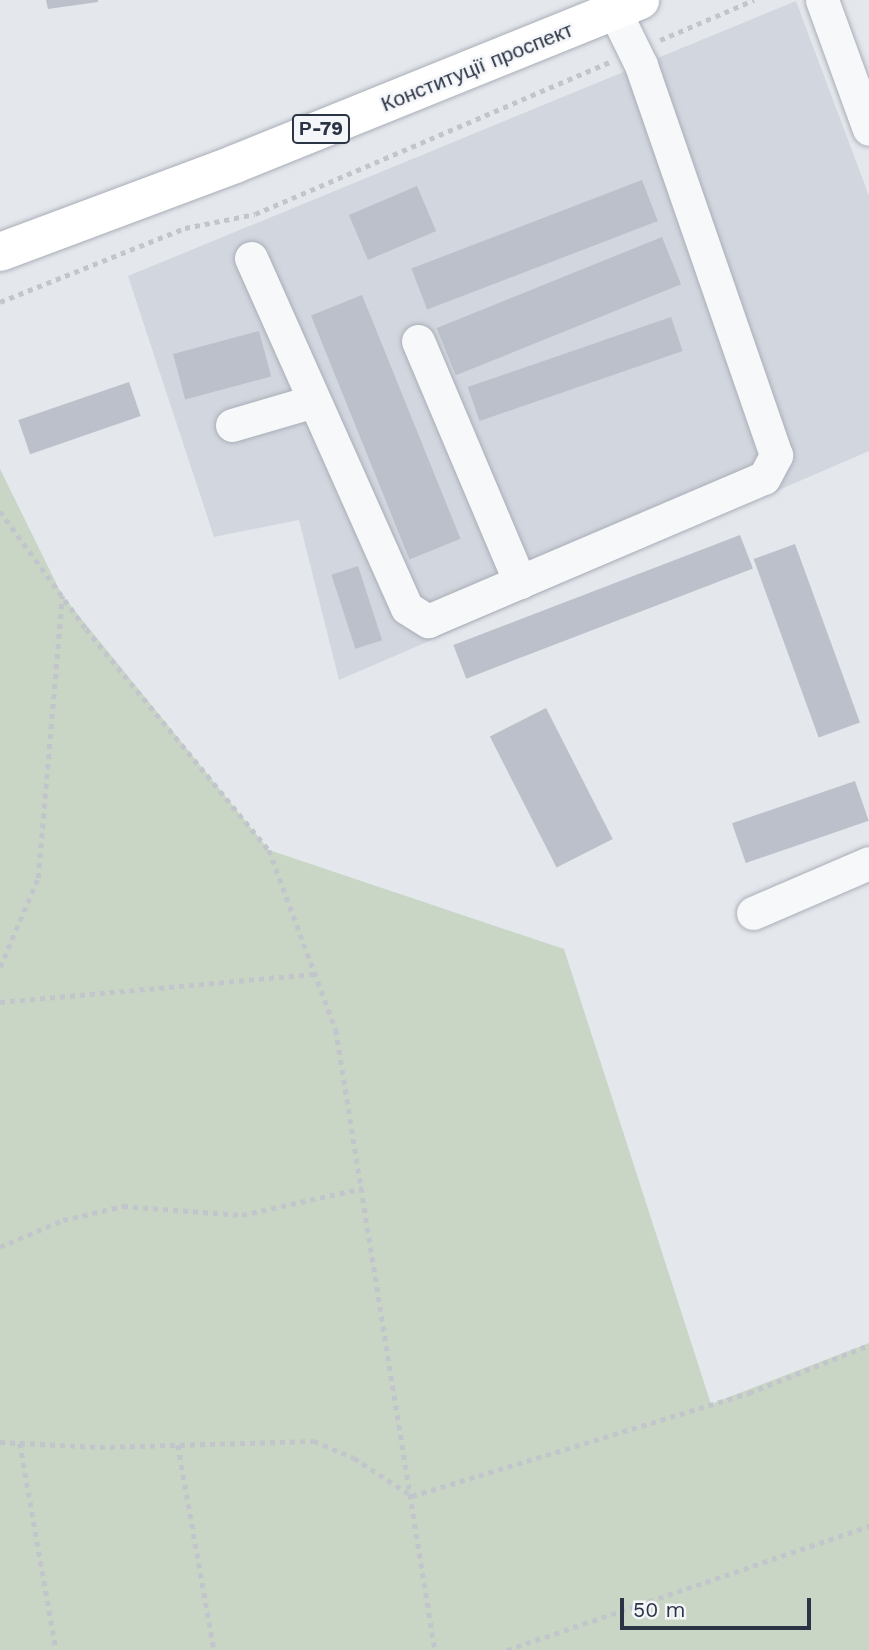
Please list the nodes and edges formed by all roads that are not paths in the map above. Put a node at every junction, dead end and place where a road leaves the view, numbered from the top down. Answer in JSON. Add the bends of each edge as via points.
{"nodes":[{"id":1,"x":822,"y":0,"type":"edge"},
{"id":2,"x":628,"y":6,"type":"edge"},
{"id":3,"x":869,"y":127,"type":"edge"},
{"id":4,"x":0,"y":251,"type":"edge"},
{"id":5,"x":251,"y":258,"type":"dead end"},
{"id":6,"x":418,"y":341,"type":"dead end"},
{"id":7,"x":314,"y":401,"type":"junction"},
{"id":8,"x":232,"y":425,"type":"dead end"},
{"id":9,"x":520,"y":582,"type":"junction"},
{"id":10,"x":869,"y":863,"type":"edge"},
{"id":11,"x":753,"y":913,"type":"dead end"}],
"edges":[{"from":1,"to":3,"type":"lane"},
{"from":2,"to":4,"type":"main road","name":"Конституції проспект","number":"Р-79","via":[[235,164]]},
{"from":2,"to":9,"type":"lane","via":[[635,51],[776,455],[764,478]]},
{"from":5,"to":7,"type":"lane"},
{"from":6,"to":9,"type":"lane"},
{"from":7,"to":8,"type":"lane"},
{"from":7,"to":9,"type":"lane","via":[[407,608],[428,621]]},
{"from":10,"to":11,"type":"lane"}]}
